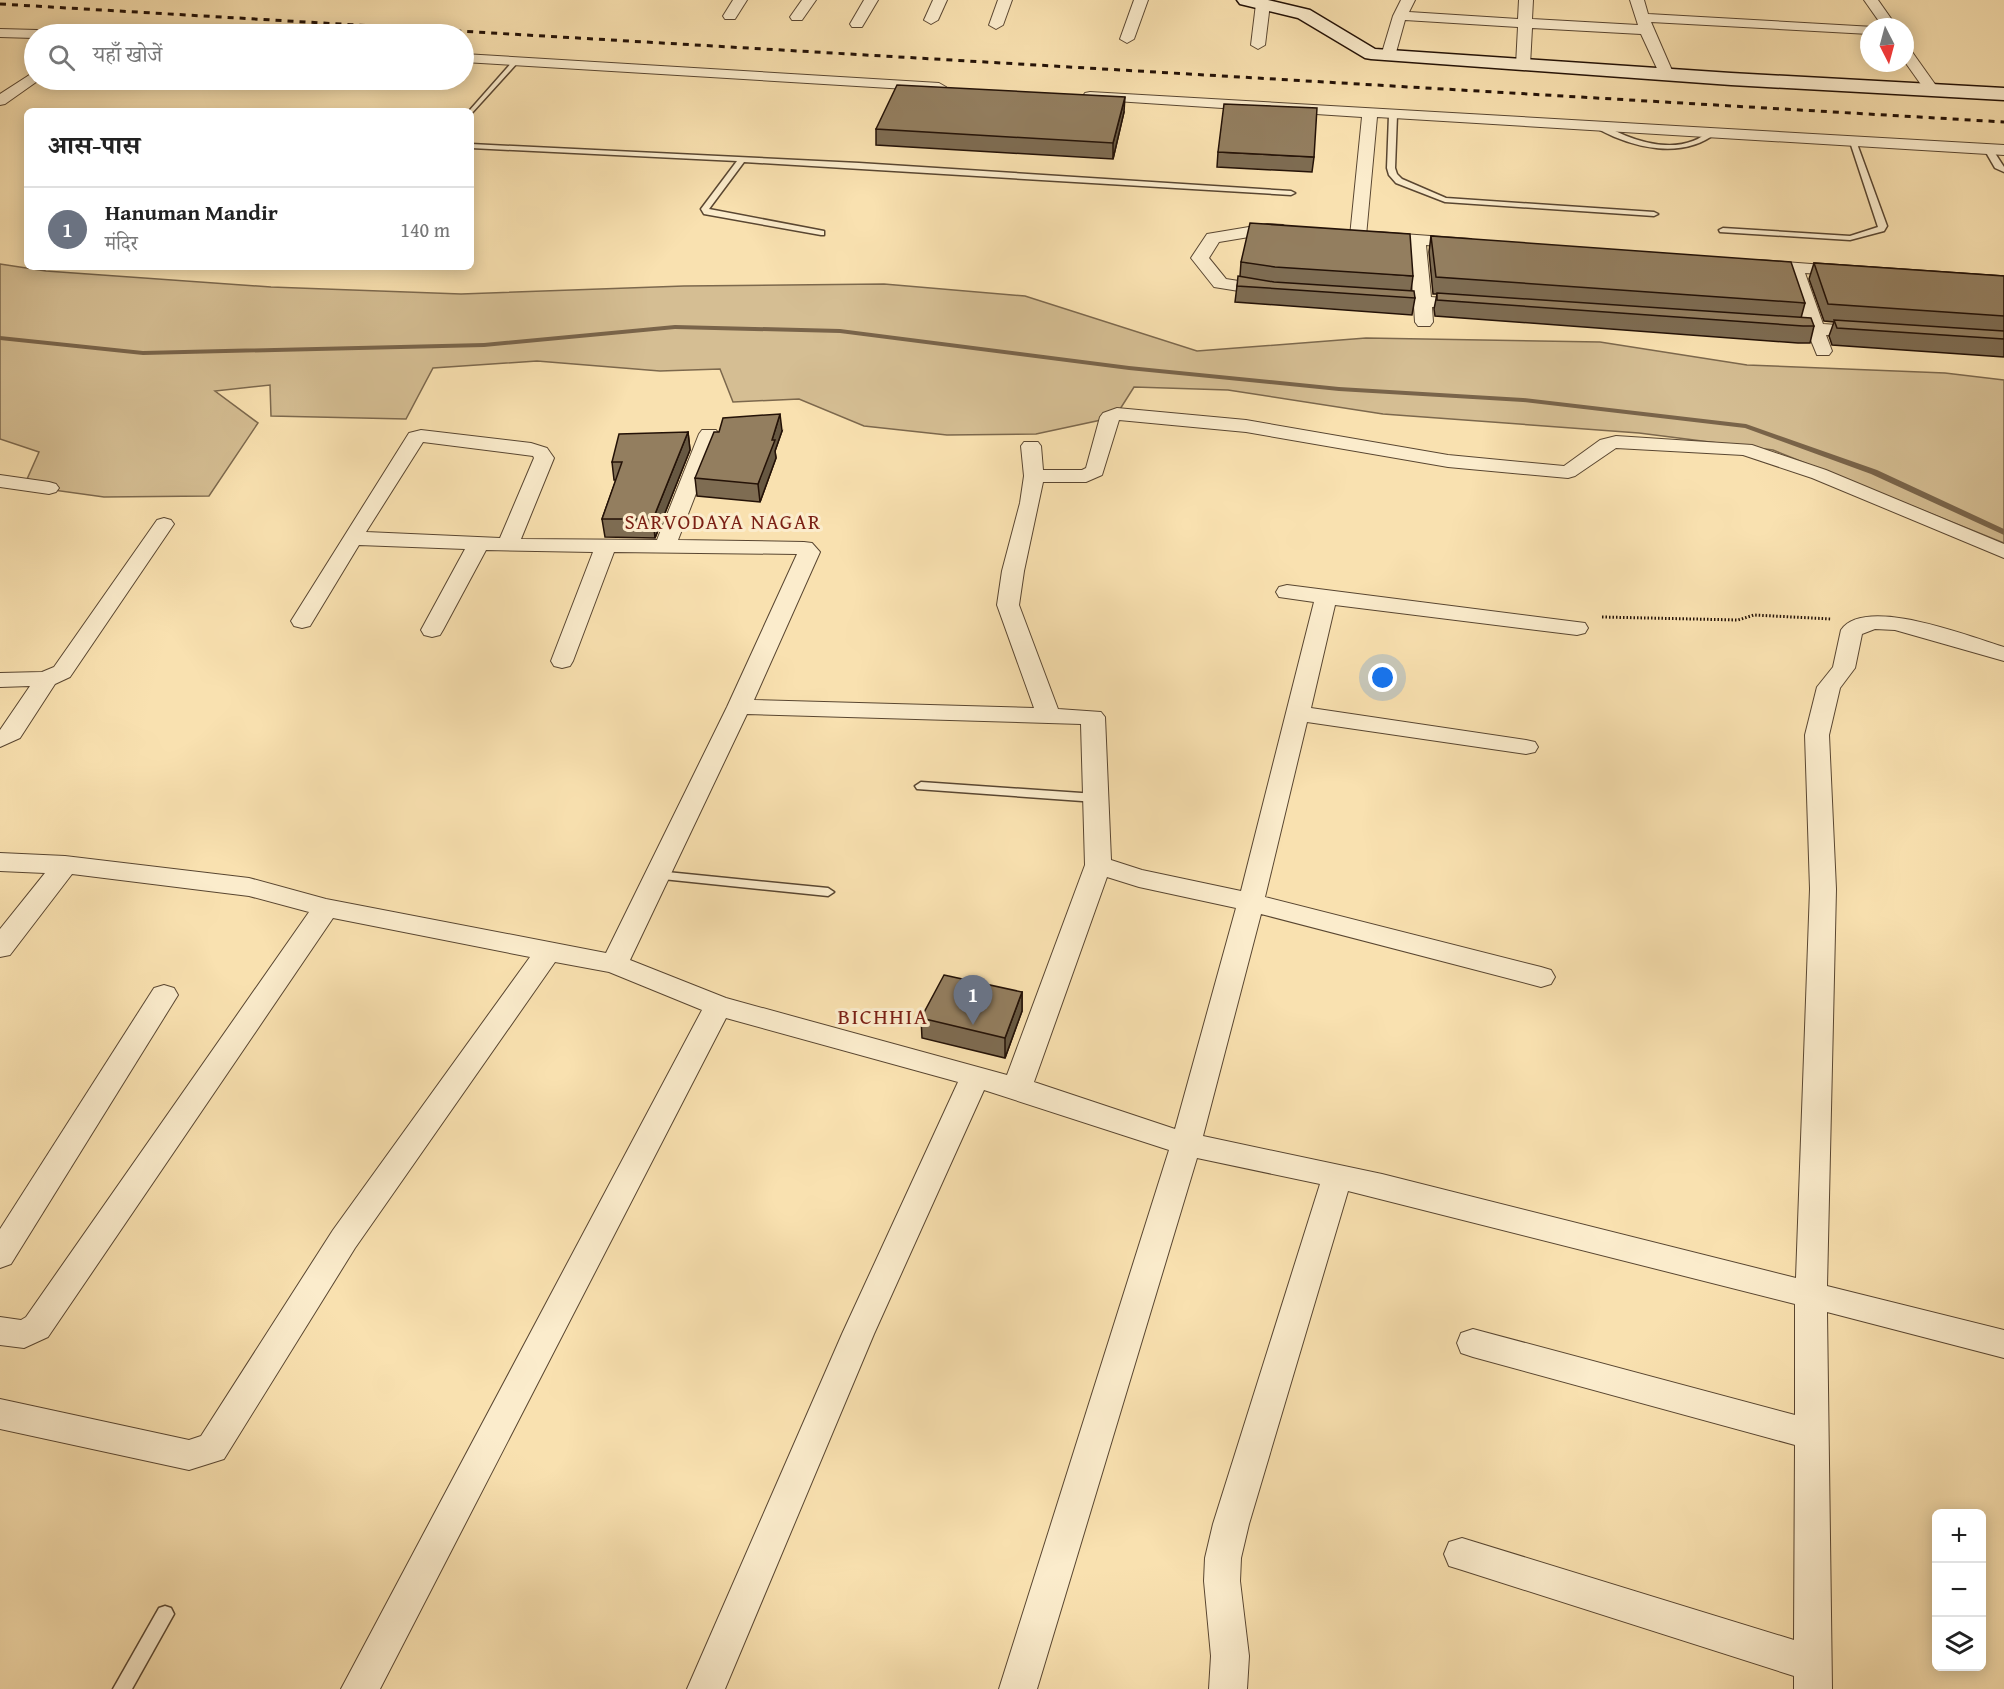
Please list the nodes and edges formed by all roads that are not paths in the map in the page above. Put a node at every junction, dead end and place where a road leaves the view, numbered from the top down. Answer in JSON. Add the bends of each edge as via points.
{"nodes":[{"id":1,"x":740,"y":0,"type":"edge"},
{"id":2,"x":809,"y":0,"type":"edge"},
{"id":3,"x":871,"y":0,"type":"edge"},
{"id":4,"x":940,"y":0,"type":"edge"},
{"id":5,"x":1005,"y":0,"type":"edge"},
{"id":6,"x":1141,"y":0,"type":"edge"},
{"id":7,"x":1408,"y":0,"type":"edge"},
{"id":8,"x":1526,"y":0,"type":"edge"},
{"id":9,"x":1637,"y":0,"type":"edge"},
{"id":10,"x":1871,"y":0,"type":"edge"},
{"id":11,"x":1267,"y":3,"type":"edge"},
{"id":12,"x":1400,"y":15,"type":"junction"},
{"id":13,"x":730,"y":16,"type":"dead end"},
{"id":14,"x":797,"y":17,"type":"dead end"},
{"id":15,"x":1884,"y":18,"type":"edge"},
{"id":16,"x":931,"y":20,"type":"dead end"},
{"id":17,"x":1524,"y":23,"type":"junction"},
{"id":18,"x":857,"y":24,"type":"dead end"},
{"id":19,"x":1645,"y":24,"type":"junction"},
{"id":20,"x":996,"y":25,"type":"dead end"},
{"id":21,"x":1860,"y":30,"type":"edge"},
{"id":22,"x":0,"y":33,"type":"edge"},
{"id":23,"x":24,"y":34,"type":"edge"},
{"id":24,"x":1127,"y":39,"type":"dead end"},
{"id":25,"x":1258,"y":45,"type":"dead end"},
{"id":26,"x":1388,"y":56,"type":"junction"},
{"id":27,"x":474,"y":59,"type":"edge"},
{"id":28,"x":516,"y":61,"type":"junction"},
{"id":29,"x":1523,"y":65,"type":"junction"},
{"id":30,"x":1914,"y":65,"type":"edge"},
{"id":31,"x":1667,"y":75,"type":"junction"},
{"id":32,"x":24,"y":81,"type":"edge"},
{"id":33,"x":956,"y":88,"type":"edge"},
{"id":34,"x":1932,"y":90,"type":"junction"},
{"id":35,"x":6,"y":91,"type":"edge"},
{"id":36,"x":2004,"y":94,"type":"edge"},
{"id":37,"x":1075,"y":96,"type":"edge"},
{"id":38,"x":0,"y":101,"type":"edge"},
{"id":39,"x":474,"y":109,"type":"edge"},
{"id":40,"x":1370,"y":113,"type":"junction"},
{"id":41,"x":1393,"y":115,"type":"junction"},
{"id":42,"x":1852,"y":141,"type":"junction"},
{"id":43,"x":474,"y":146,"type":"edge"},
{"id":44,"x":1988,"y":149,"type":"junction"},
{"id":45,"x":2004,"y":150,"type":"edge"},
{"id":46,"x":742,"y":159,"type":"junction"},
{"id":47,"x":2004,"y":170,"type":"edge"},
{"id":48,"x":1291,"y":193,"type":"dead end"},
{"id":49,"x":1654,"y":214,"type":"dead end"},
{"id":50,"x":1723,"y":230,"type":"dead end"},
{"id":51,"x":1301,"y":232,"type":"edge"},
{"id":52,"x":821,"y":233,"type":"dead end"},
{"id":53,"x":1335,"y":234,"type":"edge"},
{"id":54,"x":1358,"y":236,"type":"junction"},
{"id":55,"x":1417,"y":240,"type":"junction"},
{"id":56,"x":1488,"y":245,"type":"edge"},
{"id":57,"x":1747,"y":264,"type":"edge"},
{"id":58,"x":1794,"y":267,"type":"junction"},
{"id":59,"x":1864,"y":272,"type":"edge"},
{"id":60,"x":1285,"y":292,"type":"edge"},
{"id":61,"x":1365,"y":297,"type":"edge"},
{"id":62,"x":1423,"y":301,"type":"junction"},
{"id":63,"x":1494,"y":306,"type":"edge"},
{"id":64,"x":1424,"y":322,"type":"dead end"},
{"id":65,"x":1768,"y":325,"type":"edge"},
{"id":66,"x":1815,"y":328,"type":"junction"},
{"id":67,"x":1886,"y":333,"type":"edge"},
{"id":68,"x":1823,"y":351,"type":"dead end"},
{"id":69,"x":709,"y":434,"type":"dead end"},
{"id":70,"x":1031,"y":446,"type":"dead end"},
{"id":71,"x":1034,"y":476,"type":"junction"},
{"id":72,"x":0,"y":481,"type":"edge"},
{"id":73,"x":49,"y":488,"type":"dead end"},
{"id":74,"x":164,"y":524,"type":"dead end"},
{"id":75,"x":352,"y":538,"type":"junction"},
{"id":76,"x":478,"y":544,"type":"junction"},
{"id":77,"x":508,"y":545,"type":"junction"},
{"id":78,"x":606,"y":546,"type":"junction"},
{"id":79,"x":664,"y":546,"type":"junction"},
{"id":80,"x":2004,"y":552,"type":"edge"},
{"id":81,"x":1287,"y":592,"type":"dead end"},
{"id":82,"x":1326,"y":597,"type":"junction"},
{"id":83,"x":302,"y":621,"type":"dead end"},
{"id":84,"x":1577,"y":628,"type":"road end"},
{"id":85,"x":432,"y":630,"type":"dead end"},
{"id":86,"x":2004,"y":654,"type":"edge"},
{"id":87,"x":562,"y":661,"type":"dead end"},
{"id":88,"x":46,"y":679,"type":"junction"},
{"id":89,"x":0,"y":680,"type":"edge"},
{"id":90,"x":739,"y":707,"type":"junction"},
{"id":91,"x":1298,"y":712,"type":"junction"},
{"id":92,"x":1048,"y":715,"type":"junction"},
{"id":93,"x":0,"y":740,"type":"edge"},
{"id":94,"x":1526,"y":747,"type":"dead end"},
{"id":95,"x":921,"y":786,"type":"dead end"},
{"id":96,"x":1096,"y":798,"type":"junction"},
{"id":97,"x":0,"y":862,"type":"edge"},
{"id":98,"x":64,"y":865,"type":"junction"},
{"id":99,"x":1098,"y":865,"type":"junction"},
{"id":100,"x":657,"y":875,"type":"junction"},
{"id":101,"x":828,"y":892,"type":"dead end"},
{"id":102,"x":1251,"y":903,"type":"junction"},
{"id":103,"x":326,"y":908,"type":"junction"},
{"id":104,"x":0,"y":948,"type":"edge"},
{"id":105,"x":548,"y":952,"type":"junction"},
{"id":106,"x":614,"y":964,"type":"junction"},
{"id":107,"x":1541,"y":977,"type":"dead end"},
{"id":108,"x":164,"y":995,"type":"dead end"},
{"id":109,"x":718,"y":1006,"type":"junction"},
{"id":110,"x":975,"y":1077,"type":"junction"},
{"id":111,"x":1017,"y":1088,"type":"junction"},
{"id":112,"x":1186,"y":1144,"type":"junction"},
{"id":113,"x":1337,"y":1177,"type":"junction"},
{"id":114,"x":0,"y":1255,"type":"edge"},
{"id":115,"x":1811,"y":1295,"type":"junction"},
{"id":116,"x":0,"y":1331,"type":"edge"},
{"id":117,"x":1473,"y":1343,"type":"dead end"},
{"id":118,"x":2004,"y":1344,"type":"edge"},
{"id":119,"x":0,"y":1414,"type":"edge"},
{"id":120,"x":1812,"y":1435,"type":"junction"},
{"id":121,"x":1462,"y":1554,"type":"dead end"},
{"id":122,"x":165,"y":1614,"type":"dead end"},
{"id":123,"x":1813,"y":1677,"type":"edge"},
{"id":124,"x":122,"y":1689,"type":"edge"},
{"id":125,"x":360,"y":1689,"type":"edge"},
{"id":126,"x":706,"y":1689,"type":"edge"},
{"id":127,"x":1018,"y":1689,"type":"edge"},
{"id":128,"x":1228,"y":1689,"type":"edge"}],
"edges":[{"from":1,"to":13,"type":"street"},
{"from":2,"to":14,"type":"street"},
{"from":3,"to":18,"type":"street"},
{"from":4,"to":16,"type":"street"},
{"from":5,"to":20,"type":"street"},
{"from":6,"to":24,"type":"street"},
{"from":7,"to":12,"type":"street"},
{"from":8,"to":17,"type":"street"},
{"from":9,"to":19,"type":"street"},
{"from":10,"to":15,"type":"street"},
{"from":11,"to":25,"type":"street"},
{"from":11,"to":26,"type":"street","via":[[1316,19],[1361,51]]},
{"from":12,"to":17,"type":"street"},
{"from":12,"to":26,"type":"street"},
{"from":17,"to":19,"type":"street"},
{"from":17,"to":29,"type":"street"},
{"from":19,"to":21,"type":"street"},
{"from":19,"to":31,"type":"street"},
{"from":22,"to":23,"type":"street"},
{"from":26,"to":29,"type":"street"},
{"from":27,"to":28,"type":"street"},
{"from":28,"to":33,"type":"street"},
{"from":28,"to":39,"type":"lane"},
{"from":29,"to":31,"type":"street"},
{"from":30,"to":34,"type":"street"},
{"from":31,"to":34,"type":"street"},
{"from":32,"to":35,"type":"street"},
{"from":34,"to":36,"type":"street"},
{"from":35,"to":38,"type":"street"},
{"from":37,"to":40,"type":"street"},
{"from":40,"to":41,"type":"street"},
{"from":40,"to":54,"type":"street"},
{"from":41,"to":42,"type":"street"},
{"from":41,"to":49,"type":"lane","via":[[1393,175],[1445,200]]},
{"from":42,"to":44,"type":"street"},
{"from":42,"to":50,"type":"lane","via":[[1881,229],[1850,238]]},
{"from":43,"to":46,"type":"lane"},
{"from":44,"to":45,"type":"street"},
{"from":44,"to":47,"type":"lane"},
{"from":46,"to":48,"type":"lane"},
{"from":46,"to":52,"type":"lane","via":[[707,212]]},
{"from":51,"to":60,"type":"street","via":[[1267,229],[1213,238],[1200,258],[1220,283]]},
{"from":53,"to":54,"type":"street"},
{"from":54,"to":55,"type":"street"},
{"from":55,"to":56,"type":"street"},
{"from":55,"to":62,"type":"street"},
{"from":57,"to":58,"type":"street"},
{"from":58,"to":59,"type":"street"},
{"from":58,"to":66,"type":"street"},
{"from":61,"to":62,"type":"street"},
{"from":62,"to":63,"type":"street"},
{"from":62,"to":64,"type":"street"},
{"from":65,"to":66,"type":"street"},
{"from":66,"to":67,"type":"street"},
{"from":66,"to":68,"type":"street"},
{"from":69,"to":79,"type":"street"},
{"from":70,"to":71,"type":"street"},
{"from":71,"to":80,"type":"street","via":[[1086,476],[1095,471],[1110,417],[1117,414],[1246,426],[1448,461],[1568,472],[1607,444],[1616,442],[1745,449],[1819,474]]},
{"from":71,"to":92,"type":"street","via":[[1008,605]]},
{"from":72,"to":73,"type":"street"},
{"from":74,"to":88,"type":"street","via":[[62,672]]},
{"from":75,"to":76,"type":"street"},
{"from":75,"to":77,"type":"street","via":[[416,437],[421,436],[540,452],[544,458]]},
{"from":75,"to":83,"type":"street"},
{"from":76,"to":77,"type":"street"},
{"from":76,"to":85,"type":"street"},
{"from":77,"to":78,"type":"street"},
{"from":78,"to":79,"type":"street"},
{"from":78,"to":87,"type":"street"},
{"from":79,"to":90,"type":"street","via":[[804,548],[809,552]]},
{"from":81,"to":82,"type":"street"},
{"from":82,"to":84,"type":"street"},
{"from":82,"to":91,"type":"street"},
{"from":86,"to":115,"type":"street","via":[[1896,623],[1872,622],[1852,630],[1844,668],[1829,687],[1817,735],[1823,889]]},
{"from":88,"to":89,"type":"street"},
{"from":88,"to":93,"type":"street","via":[[12,733]]},
{"from":90,"to":92,"type":"street"},
{"from":90,"to":100,"type":"street"},
{"from":91,"to":94,"type":"street"},
{"from":91,"to":102,"type":"street"},
{"from":92,"to":96,"type":"street","via":[[1093,717]]},
{"from":95,"to":96,"type":"lane"},
{"from":96,"to":99,"type":"street"},
{"from":97,"to":98,"type":"street"},
{"from":98,"to":103,"type":"street","via":[[249,887]]},
{"from":98,"to":104,"type":"street"},
{"from":99,"to":102,"type":"street"},
{"from":99,"to":111,"type":"street"},
{"from":100,"to":101,"type":"lane"},
{"from":100,"to":106,"type":"street"},
{"from":102,"to":107,"type":"street"},
{"from":102,"to":112,"type":"street"},
{"from":103,"to":105,"type":"street"},
{"from":103,"to":116,"type":"street","via":[[37,1328],[24,1334]]},
{"from":105,"to":106,"type":"street"},
{"from":105,"to":119,"type":"street","via":[[344,1239],[212,1448],[189,1455]]},
{"from":106,"to":109,"type":"street"},
{"from":108,"to":114,"type":"street"},
{"from":109,"to":110,"type":"street"},
{"from":109,"to":125,"type":"street"},
{"from":110,"to":111,"type":"street"},
{"from":110,"to":126,"type":"street","via":[[858,1334]]},
{"from":111,"to":112,"type":"street"},
{"from":112,"to":113,"type":"street"},
{"from":112,"to":127,"type":"street"},
{"from":113,"to":115,"type":"street"},
{"from":113,"to":128,"type":"street","via":[[1223,1558],[1230,1656]]},
{"from":115,"to":118,"type":"street"},
{"from":115,"to":120,"type":"street"},
{"from":117,"to":120,"type":"street"},
{"from":120,"to":123,"type":"street"},
{"from":121,"to":123,"type":"street"},
{"from":122,"to":124,"type":"lane"}]}
